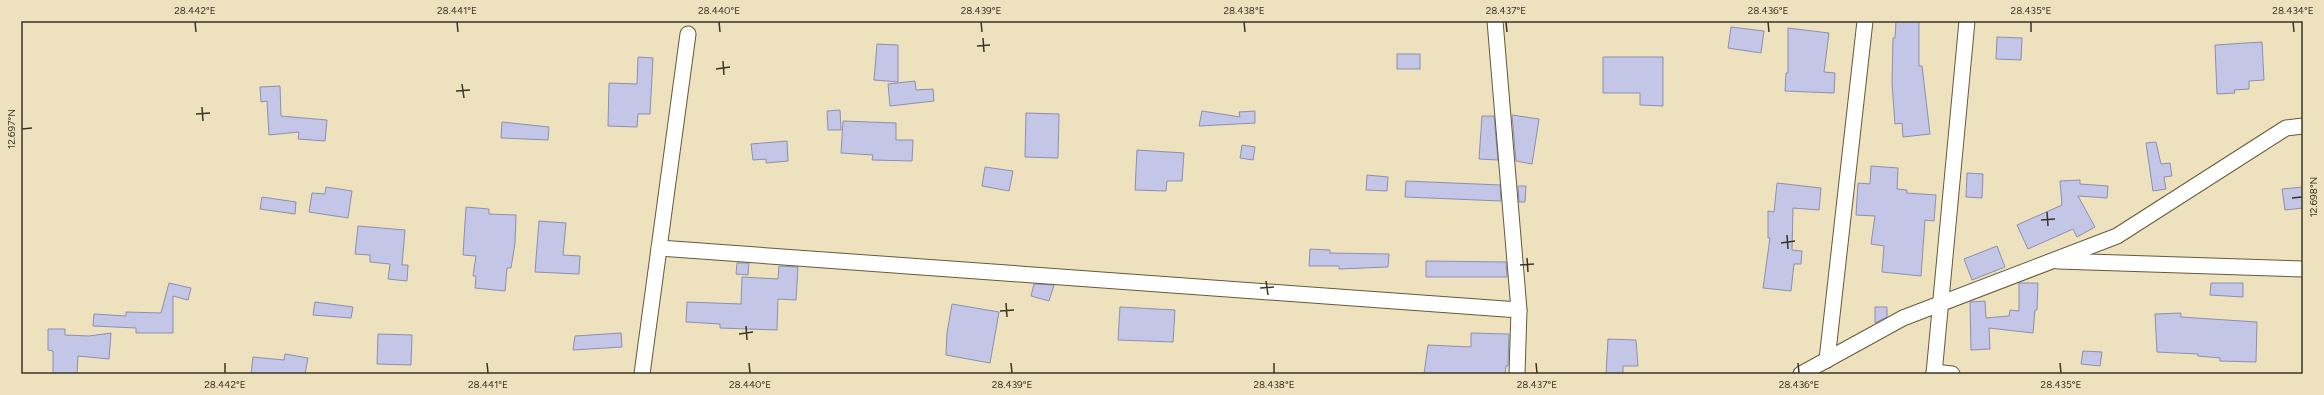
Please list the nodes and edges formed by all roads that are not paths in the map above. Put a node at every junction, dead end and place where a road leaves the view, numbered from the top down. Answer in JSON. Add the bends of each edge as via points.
{"nodes":[{"id":1,"x":1495,"y":21,"type":"edge"},
{"id":2,"x":1865,"y":21,"type":"edge"},
{"id":3,"x":1967,"y":21,"type":"edge"},
{"id":4,"x":688,"y":34,"type":"dead end"},
{"id":5,"x":2303,"y":126,"type":"edge"},
{"id":6,"x":659,"y":248,"type":"junction"},
{"id":7,"x":2051,"y":261,"type":"junction"},
{"id":8,"x":2303,"y":269,"type":"edge"},
{"id":9,"x":1940,"y":304,"type":"junction"},
{"id":10,"x":1519,"y":310,"type":"junction"},
{"id":11,"x":1827,"y":360,"type":"junction"},
{"id":12,"x":1934,"y":373,"type":"edge"},
{"id":13,"x":642,"y":374,"type":"edge"},
{"id":14,"x":1517,"y":374,"type":"edge"},
{"id":15,"x":1801,"y":374,"type":"edge"},
{"id":16,"x":1952,"y":374,"type":"edge"}],
"edges":[{"from":1,"to":10,"type":"street"},
{"from":2,"to":11,"type":"street"},
{"from":3,"to":9,"type":"street"},
{"from":4,"to":6,"type":"street"},
{"from":5,"to":7,"type":"street","via":[[2286,128],[2117,236]]},
{"from":6,"to":10,"type":"street"},
{"from":6,"to":13,"type":"street"},
{"from":7,"to":8,"type":"street"},
{"from":7,"to":9,"type":"street"},
{"from":9,"to":11,"type":"street","via":[[1903,318]]},
{"from":9,"to":12,"type":"street"},
{"from":10,"to":14,"type":"street"},
{"from":11,"to":15,"type":"street"},
{"from":12,"to":16,"type":"street"}]}
